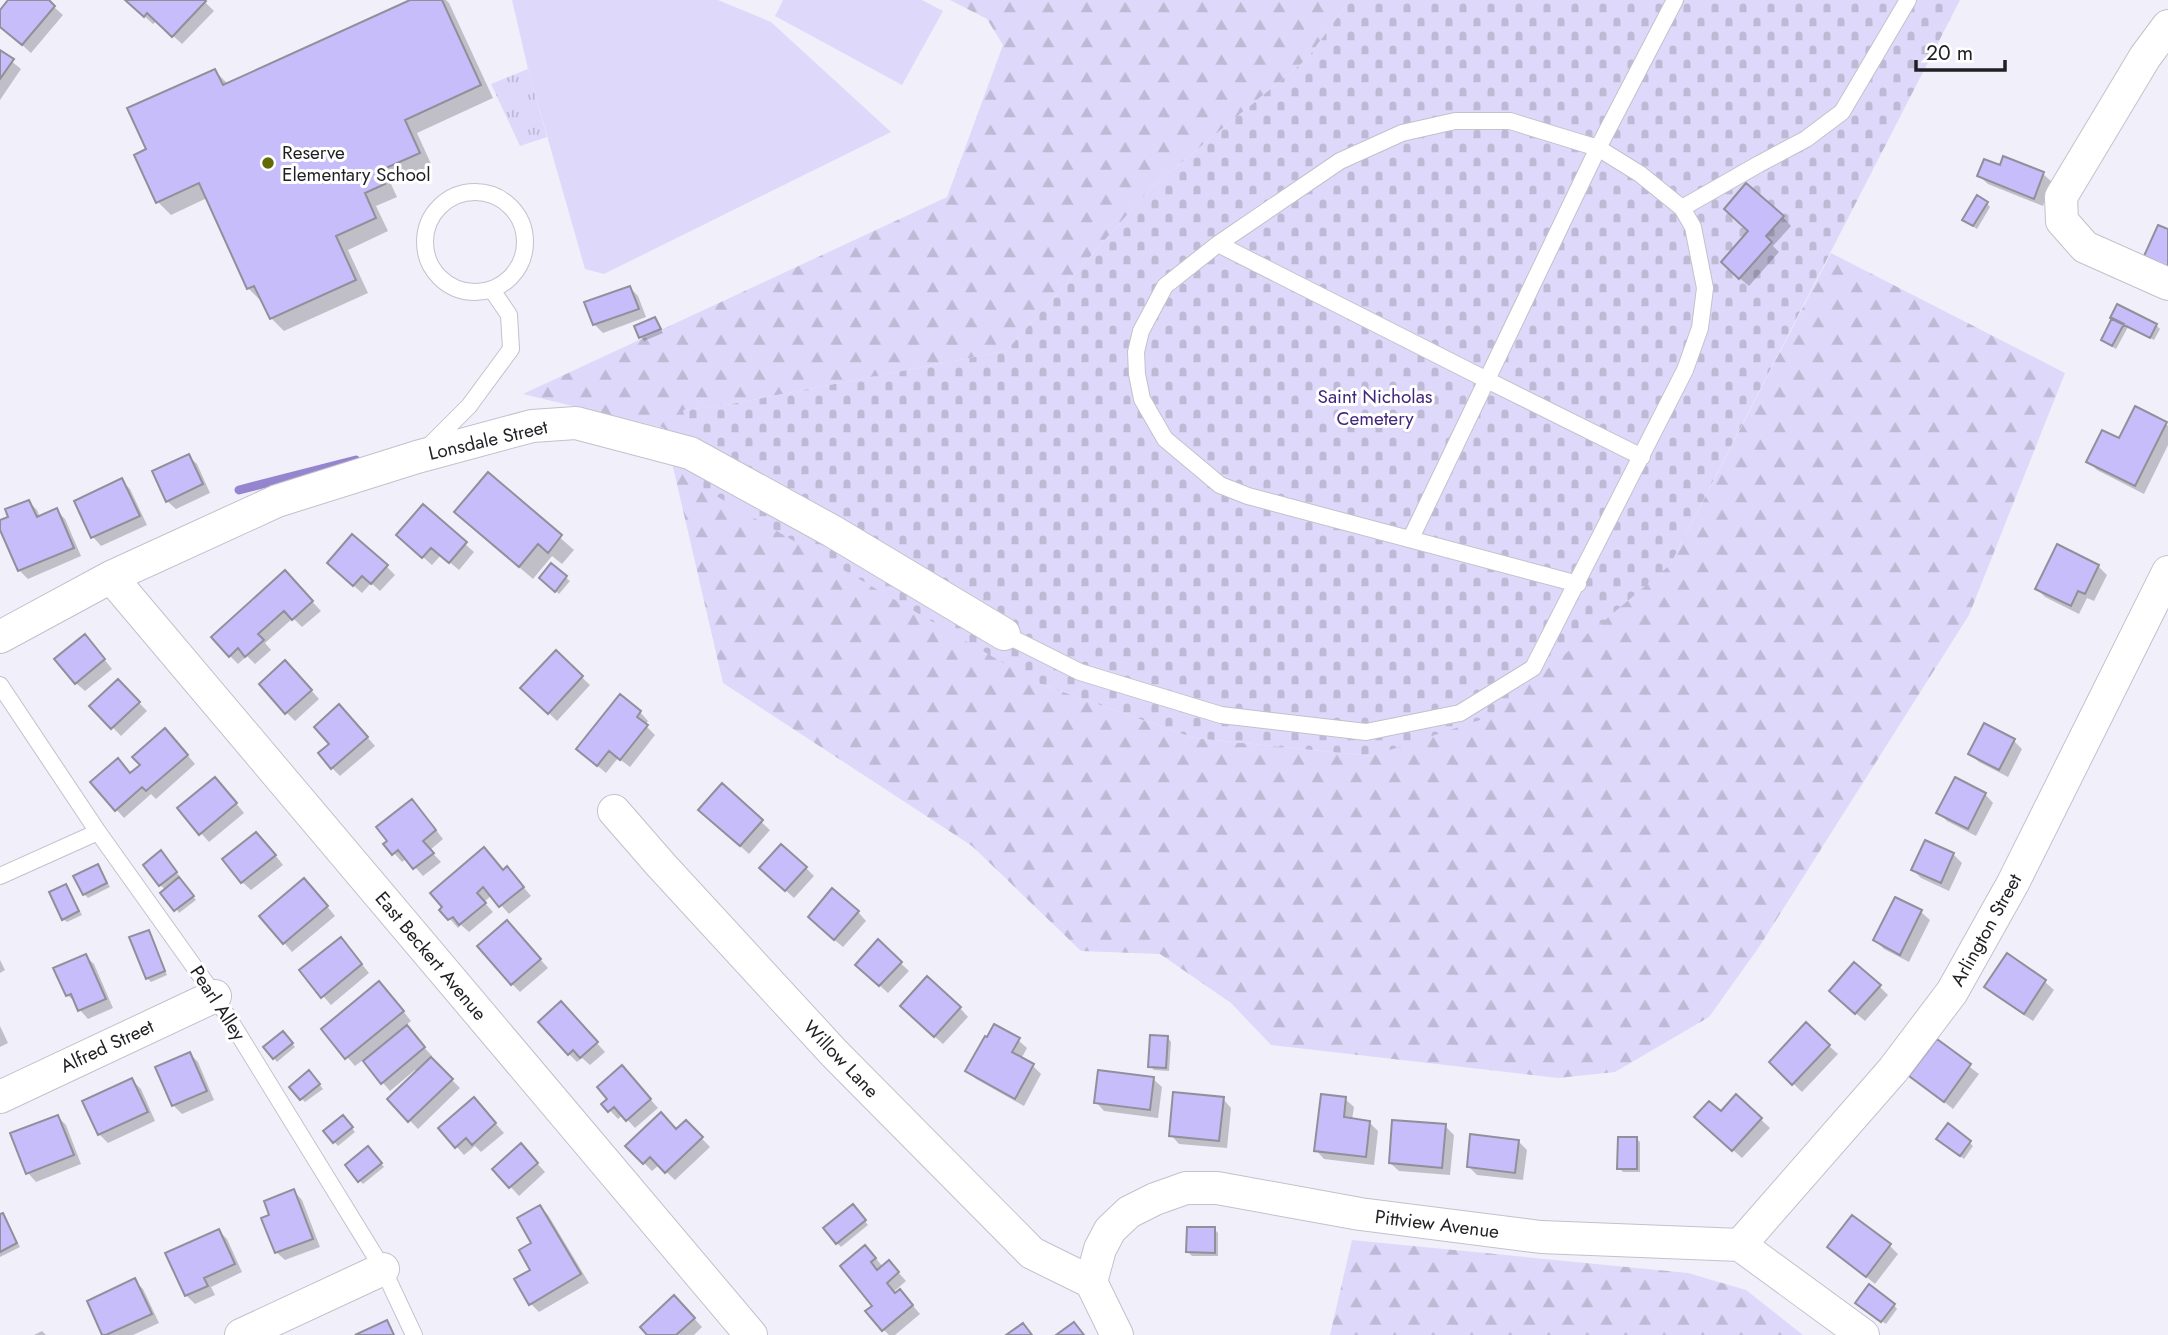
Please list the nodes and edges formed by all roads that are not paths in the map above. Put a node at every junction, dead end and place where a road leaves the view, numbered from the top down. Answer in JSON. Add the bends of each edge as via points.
{"nodes":[{"id":1,"x":1675,"y":0,"type":"edge"},
{"id":2,"x":1908,"y":0,"type":"edge"},
{"id":3,"x":2168,"y":26,"type":"edge"},
{"id":4,"x":1598,"y":148,"type":"junction"},
{"id":5,"x":1682,"y":208,"type":"junction"},
{"id":6,"x":1218,"y":244,"type":"junction"},
{"id":7,"x":2168,"y":284,"type":"edge"},
{"id":8,"x":492,"y":290,"type":"junction"},
{"id":9,"x":1487,"y":380,"type":"junction"},
{"id":10,"x":417,"y":457,"type":"junction"},
{"id":11,"x":1642,"y":457,"type":"junction"},
{"id":12,"x":1411,"y":538,"type":"junction"},
{"id":13,"x":2168,"y":572,"type":"edge"},
{"id":14,"x":111,"y":577,"type":"junction"},
{"id":15,"x":1578,"y":584,"type":"junction"},
{"id":16,"x":1004,"y":634,"type":"joint"},
{"id":17,"x":0,"y":637,"type":"edge"},
{"id":18,"x":0,"y":685,"type":"edge"},
{"id":19,"x":614,"y":811,"type":"dead end"},
{"id":20,"x":98,"y":832,"type":"junction"},
{"id":21,"x":0,"y":876,"type":"edge"},
{"id":22,"x":215,"y":996,"type":"junction"},
{"id":23,"x":0,"y":1097,"type":"edge"},
{"id":24,"x":1740,"y":1245,"type":"junction"},
{"id":25,"x":383,"y":1269,"type":"junction"},
{"id":26,"x":1091,"y":1282,"type":"junction"},
{"id":27,"x":241,"y":1335,"type":"edge"},
{"id":28,"x":414,"y":1335,"type":"edge"},
{"id":29,"x":751,"y":1335,"type":"edge"},
{"id":30,"x":1117,"y":1335,"type":"edge"},
{"id":31,"x":1863,"y":1335,"type":"edge"}],
"edges":[{"from":1,"to":4,"type":"lane"},
{"from":2,"to":5,"type":"lane","via":[[1842,112],[1806,139]]},
{"from":3,"to":7,"type":"street","via":[[2061,197],[2062,221],[2085,247]]},
{"from":4,"to":5,"type":"lane"},
{"from":4,"to":6,"type":"lane","via":[[1510,121],[1455,121],[1402,132],[1340,160]]},
{"from":4,"to":9,"type":"lane"},
{"from":5,"to":11,"type":"lane","via":[[1693,228],[1705,288],[1700,328],[1685,370]]},
{"from":6,"to":9,"type":"lane"},
{"from":6,"to":12,"type":"lane","via":[[1165,286],[1141,331],[1136,352],[1142,399],[1165,439],[1220,485]]},
{"from":8,"to":8,"type":"lane","via":[[513,277],[522,263],[525,237],[520,220],[500,198],[485,192],[451,197],[431,216],[424,238],[426,258],[439,279],[454,289],[468,293]]},
{"from":8,"to":10,"type":"lane","via":[[509,315],[511,349],[469,406]]},
{"from":9,"to":11,"type":"lane"},
{"from":9,"to":12,"type":"lane"},
{"from":10,"to":14,"type":"street","name":"Lonsdale Street","via":[[277,500]]},
{"from":10,"to":16,"type":"street","name":"Lonsdale Street","via":[[532,426],[576,423],[690,453]]},
{"from":11,"to":15,"type":"lane"},
{"from":12,"to":15,"type":"lane"},
{"from":13,"to":24,"type":"street","name":"Arlington Street","via":[[2013,883],[1952,992],[1893,1070]]},
{"from":14,"to":17,"type":"street","name":"Lonsdale Street"},
{"from":14,"to":29,"type":"street","name":"East Beckert Avenue"},
{"from":15,"to":16,"type":"lane","via":[[1533,668],[1460,713],[1366,732],[1221,715],[1080,672]]},
{"from":18,"to":20,"type":"lane","name":"Pearl Alley"},
{"from":19,"to":26,"type":"street","name":"Willow Lane","via":[[834,1053],[1032,1253]]},
{"from":20,"to":21,"type":"lane"},
{"from":20,"to":22,"type":"lane","name":"Pearl Alley"},
{"from":22,"to":23,"type":"street","name":"Alfred Street"},
{"from":22,"to":25,"type":"lane","name":"Pearl Alley"},
{"from":24,"to":26,"type":"street","name":"Pittview Avenue","via":[[1541,1237],[1360,1214],[1217,1188],[1186,1188],[1129,1212],[1110,1230]]},
{"from":24,"to":31,"type":"street"},
{"from":25,"to":27,"type":"street"},
{"from":25,"to":28,"type":"lane","name":"Pearl Alley"},
{"from":26,"to":30,"type":"street"}]}
